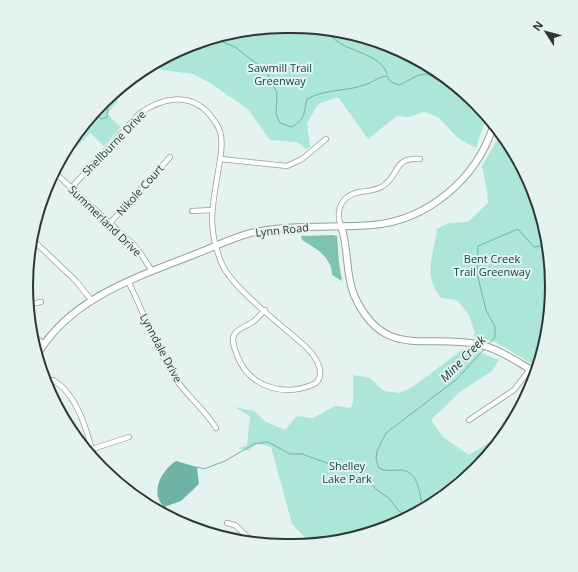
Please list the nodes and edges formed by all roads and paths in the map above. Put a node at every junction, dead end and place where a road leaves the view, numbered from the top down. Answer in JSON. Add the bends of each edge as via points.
{"nodes":[{"id":1,"x":492,"y":130,"type":"edge"},
{"id":2,"x":326,"y":139,"type":"dead end"},
{"id":3,"x":170,"y":157,"type":"dead end"},
{"id":4,"x":221,"y":159,"type":"junction"},
{"id":5,"x":420,"y":159,"type":"dead end"},
{"id":6,"x":58,"y":176,"type":"edge"},
{"id":7,"x":71,"y":188,"type":"junction"},
{"id":8,"x":212,"y":210,"type":"junction"},
{"id":9,"x":192,"y":211,"type":"dead end"},
{"id":10,"x":110,"y":223,"type":"junction"},
{"id":11,"x":341,"y":226,"type":"junction"},
{"id":12,"x":37,"y":244,"type":"edge"},
{"id":13,"x":216,"y":246,"type":"junction"},
{"id":14,"x":152,"y":271,"type":"junction"},
{"id":15,"x":128,"y":281,"type":"junction"},
{"id":16,"x":92,"y":301,"type":"junction"},
{"id":17,"x":41,"y":302,"type":"dead end"},
{"id":18,"x":34,"y":303,"type":"edge"},
{"id":19,"x":265,"y":310,"type":"junction"},
{"id":20,"x":228,"y":333,"type":"dead end"},
{"id":21,"x":234,"y":336,"type":"junction"},
{"id":22,"x":39,"y":341,"type":"edge"},
{"id":23,"x":44,"y":344,"type":"junction"},
{"id":24,"x":41,"y":348,"type":"edge"},
{"id":25,"x":531,"y":370,"type":"edge"},
{"id":26,"x":530,"y":374,"type":"edge"},
{"id":27,"x":53,"y":380,"type":"dead end"},
{"id":28,"x":469,"y":420,"type":"dead end"},
{"id":29,"x":216,"y":428,"type":"dead end"},
{"id":30,"x":129,"y":437,"type":"dead end"},
{"id":31,"x":91,"y":448,"type":"edge"},
{"id":32,"x":92,"y":449,"type":"edge"},
{"id":33,"x":227,"y":523,"type":"dead end"},
{"id":34,"x":246,"y":536,"type":"edge"}],
"edges":[{"from":1,"to":11,"type":"main road","name":"Lynn Road","via":[[478,159],[461,181],[428,207],[385,223]]},
{"from":2,"to":4,"type":"street","via":[[302,159],[287,166]]},
{"from":3,"to":10,"type":"street","name":"Nikole Court"},
{"from":4,"to":7,"type":"street","name":"Shellburne Drive","via":[[220,130],[208,112],[193,102],[170,99],[158,102],[139,114]]},
{"from":4,"to":8,"type":"street","name":"Shellburne Drive"},
{"from":5,"to":11,"type":"street","via":[[400,163],[383,186],[348,196],[338,212]]},
{"from":6,"to":7,"type":"street","name":"Summerland Drive"},
{"from":7,"to":10,"type":"street","name":"Summerland Drive"},
{"from":8,"to":9,"type":"street"},
{"from":8,"to":13,"type":"street","name":"Shellburne Drive","via":[[212,236]]},
{"from":10,"to":14,"type":"street","name":"Summerland Drive","via":[[142,254]]},
{"from":11,"to":13,"type":"main road","name":"Lynn Road","via":[[254,232]]},
{"from":11,"to":25,"type":"main road","via":[[353,291],[362,310],[380,331],[392,338],[406,341],[461,342],[486,346]]},
{"from":12,"to":16,"type":"street","via":[[76,281]]},
{"from":13,"to":14,"type":"main road","name":"Lynn Road"},
{"from":13,"to":19,"type":"street","name":"Shellburne Drive","via":[[228,275]]},
{"from":14,"to":15,"type":"main road","name":"Lynn Road"},
{"from":15,"to":16,"type":"main road","name":"Lynn Road"},
{"from":15,"to":29,"type":"street","name":"Lynndale Drive","via":[[166,362],[184,390]]},
{"from":16,"to":23,"type":"main road","name":"Lynn Road","via":[[63,322]]},
{"from":17,"to":18,"type":"street"},
{"from":19,"to":21,"type":"street","via":[[254,322],[236,332]]},
{"from":19,"to":21,"type":"street","name":"Shellburne Drive","via":[[315,357],[320,369],[320,382],[282,390],[259,383],[240,363],[234,346]]},
{"from":20,"to":21,"type":"street"},
{"from":22,"to":23,"type":"street"},
{"from":23,"to":24,"type":"main road","name":"Lynn Road"},
{"from":26,"to":28,"type":"street","via":[[514,390]]},
{"from":27,"to":31,"type":"street","via":[[64,387],[71,396]]},
{"from":30,"to":32,"type":"street"},
{"from":33,"to":34,"type":"street","via":[[235,525]]}]}
